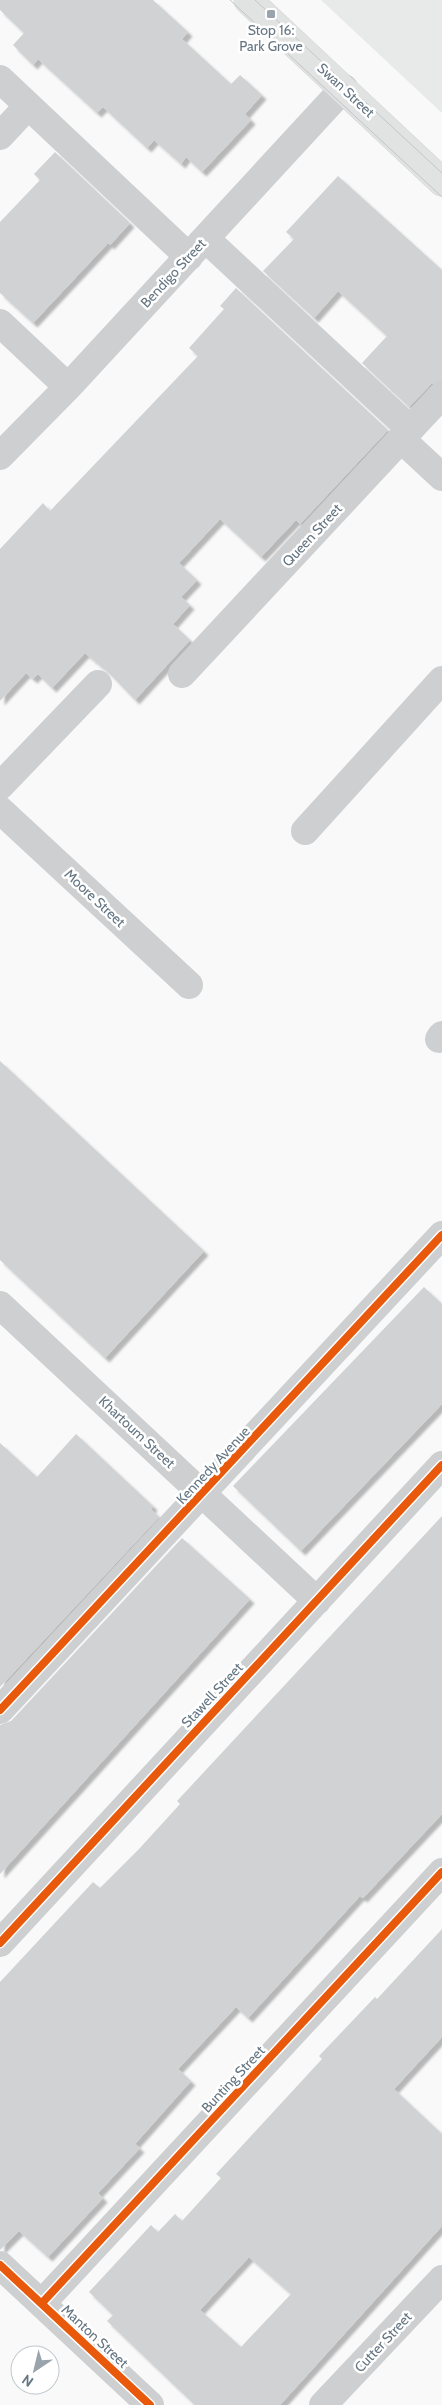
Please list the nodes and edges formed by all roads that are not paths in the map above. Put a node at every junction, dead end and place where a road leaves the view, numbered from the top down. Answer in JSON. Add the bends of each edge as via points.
{"nodes":[{"id":1,"x":248,"y":0,"type":"edge"},
{"id":2,"x":0,"y":79,"type":"edge"},
{"id":3,"x":344,"y":88,"type":"junction"},
{"id":4,"x":28,"y":106,"type":"junction"},
{"id":5,"x":0,"y":136,"type":"edge"},
{"id":6,"x":442,"y":182,"type":"edge"},
{"id":7,"x":197,"y":248,"type":"junction"},
{"id":8,"x":0,"y":323,"type":"edge"},
{"id":9,"x":68,"y":386,"type":"junction"},
{"id":10,"x":442,"y":395,"type":"edge"},
{"id":11,"x":406,"y":434,"type":"junction"},
{"id":12,"x":0,"y":456,"type":"edge"},
{"id":13,"x":442,"y":477,"type":"edge"},
{"id":14,"x":182,"y":674,"type":"dead end"},
{"id":15,"x":442,"y":680,"type":"edge"},
{"id":16,"x":98,"y":684,"type":"dead end"},
{"id":17,"x":0,"y":786,"type":"edge"},
{"id":18,"x":0,"y":810,"type":"edge"},
{"id":19,"x":305,"y":830,"type":"dead end"},
{"id":20,"x":189,"y":985,"type":"dead end"},
{"id":21,"x":442,"y":1235,"type":"edge"},
{"id":22,"x":0,"y":1305,"type":"edge"},
{"id":23,"x":442,"y":1465,"type":"edge"},
{"id":24,"x":203,"y":1494,"type":"junction"},
{"id":25,"x":317,"y":1601,"type":"junction"},
{"id":26,"x":0,"y":1710,"type":"edge"},
{"id":27,"x":442,"y":1872,"type":"edge"},
{"id":28,"x":0,"y":1943,"type":"edge"},
{"id":29,"x":0,"y":2265,"type":"edge"},
{"id":30,"x":442,"y":2279,"type":"edge"},
{"id":31,"x":42,"y":2303,"type":"junction"},
{"id":32,"x":150,"y":2405,"type":"edge"},
{"id":33,"x":323,"y":2405,"type":"edge"}],
"edges":[{"from":1,"to":3,"type":"main road","name":"Swan Street"},
{"from":2,"to":4,"type":"street"},
{"from":3,"to":6,"type":"main road","name":"Swan Street"},
{"from":3,"to":7,"type":"street","name":"Bendigo Street"},
{"from":4,"to":5,"type":"street"},
{"from":4,"to":7,"type":"street"},
{"from":7,"to":9,"type":"street","name":"Bendigo Street"},
{"from":7,"to":11,"type":"street"},
{"from":8,"to":9,"type":"street"},
{"from":9,"to":12,"type":"street","name":"Bendigo Street"},
{"from":10,"to":11,"type":"street","name":"Queen Street"},
{"from":11,"to":13,"type":"street"},
{"from":11,"to":14,"type":"street","name":"Queen Street"},
{"from":15,"to":19,"type":"street"},
{"from":16,"to":17,"type":"street"},
{"from":18,"to":20,"type":"street","name":"Moore Street"},
{"from":21,"to":24,"type":"street","name":"Kennedy Avenue"},
{"from":22,"to":24,"type":"street","name":"Khartoum Street"},
{"from":23,"to":25,"type":"street","name":"Stawell Street"},
{"from":24,"to":25,"type":"street","name":"Khartoum Street"},
{"from":24,"to":26,"type":"street","name":"Kennedy Avenue"},
{"from":25,"to":28,"type":"street","name":"Stawell Street"},
{"from":27,"to":31,"type":"street","name":"Bunting Street"},
{"from":29,"to":31,"type":"street","name":"Manton Street"},
{"from":30,"to":33,"type":"street","name":"Cutter Street"},
{"from":31,"to":32,"type":"street","name":"Manton Street"}]}
